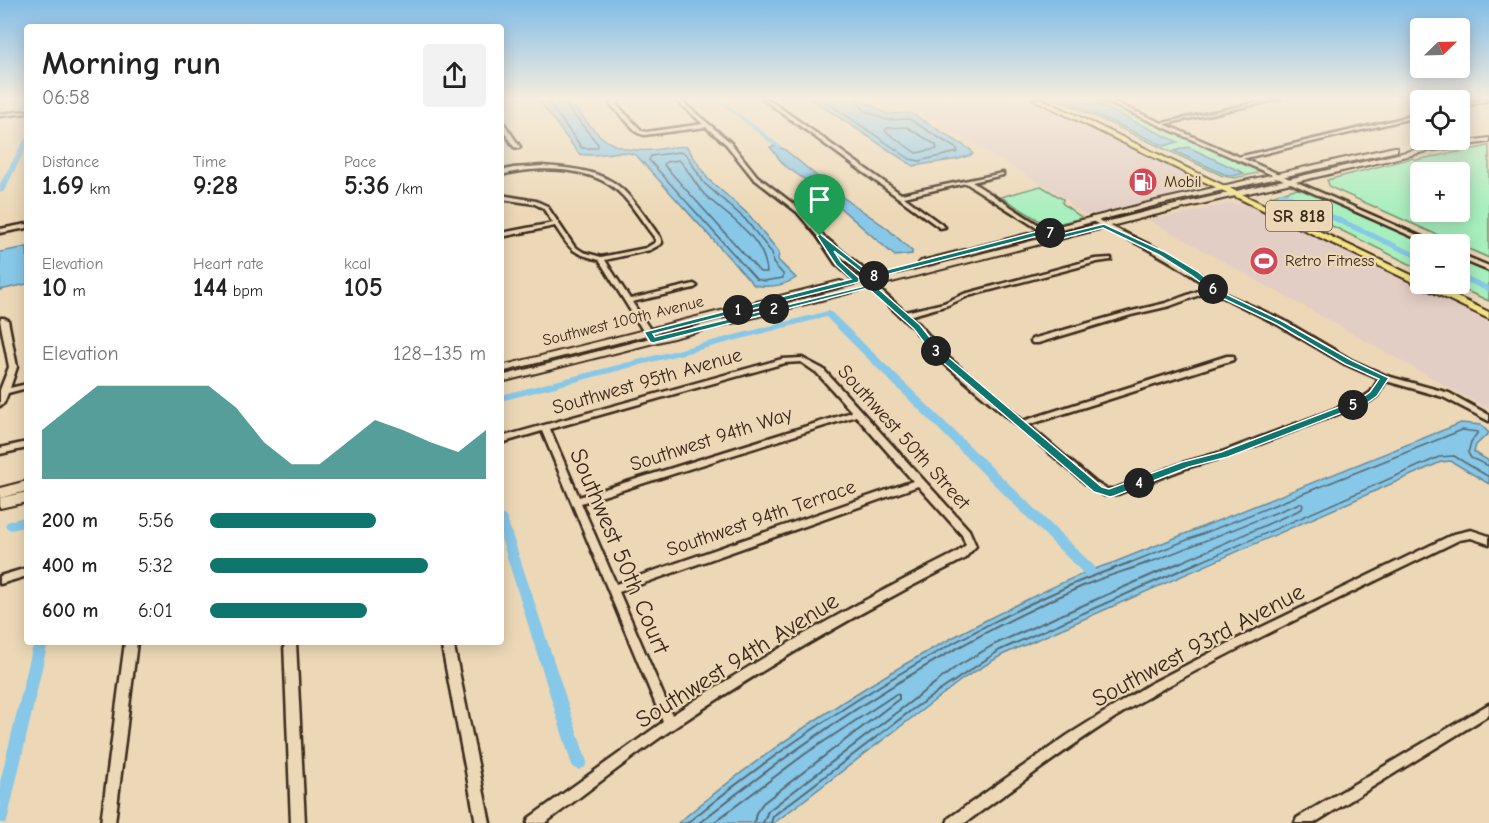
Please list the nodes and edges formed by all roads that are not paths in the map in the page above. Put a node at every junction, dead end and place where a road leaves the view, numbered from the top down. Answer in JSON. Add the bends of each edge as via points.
{"nodes":[{"id":1,"x":511,"y":137,"type":"edge"},
{"id":2,"x":721,"y":137,"type":"edge"},
{"id":3,"x":819,"y":137,"type":"edge"},
{"id":4,"x":1117,"y":137,"type":"edge"},
{"id":5,"x":1128,"y":137,"type":"edge"},
{"id":6,"x":1190,"y":137,"type":"edge"},
{"id":7,"x":1325,"y":137,"type":"edge"},
{"id":8,"x":1489,"y":140,"type":"edge"},
{"id":9,"x":517,"y":147,"type":"dead end"},
{"id":10,"x":1410,"y":147,"type":"edge"},
{"id":11,"x":1237,"y":158,"type":"junction"},
{"id":12,"x":504,"y":172,"type":"edge"},
{"id":13,"x":1001,"y":174,"type":"dead end"},
{"id":14,"x":1277,"y":175,"type":"junction"},
{"id":15,"x":1291,"y":181,"type":"junction"},
{"id":16,"x":968,"y":182,"type":"junction"},
{"id":17,"x":1223,"y":188,"type":"junction"},
{"id":18,"x":1235,"y":190,"type":"junction"},
{"id":19,"x":1248,"y":192,"type":"junction"},
{"id":20,"x":901,"y":196,"type":"junction"},
{"id":21,"x":504,"y":198,"type":"edge"},
{"id":22,"x":1092,"y":219,"type":"junction"},
{"id":23,"x":557,"y":224,"type":"junction"},
{"id":24,"x":1104,"y":226,"type":"junction"},
{"id":25,"x":24,"y":227,"type":"edge"},
{"id":26,"x":942,"y":227,"type":"dead end"},
{"id":27,"x":0,"y":231,"type":"edge"},
{"id":28,"x":1046,"y":231,"type":"junction"},
{"id":29,"x":504,"y":234,"type":"edge"},
{"id":30,"x":1411,"y":234,"type":"edge"},
{"id":31,"x":820,"y":236,"type":"junction"},
{"id":32,"x":1056,"y":238,"type":"junction"},
{"id":33,"x":601,"y":259,"type":"junction"},
{"id":34,"x":1109,"y":259,"type":"dead end"},
{"id":35,"x":1470,"y":260,"type":"edge"},
{"id":36,"x":1410,"y":268,"type":"edge"},
{"id":37,"x":1489,"y":269,"type":"edge"},
{"id":38,"x":1410,"y":278,"type":"edge"},
{"id":39,"x":857,"y":280,"type":"junction"},
{"id":40,"x":870,"y":281,"type":"junction"},
{"id":41,"x":694,"y":286,"type":"dead end"},
{"id":42,"x":1214,"y":290,"type":"junction"},
{"id":43,"x":1444,"y":294,"type":"edge"},
{"id":44,"x":1465,"y":294,"type":"edge"},
{"id":45,"x":628,"y":302,"type":"junction"},
{"id":46,"x":1489,"y":305,"type":"edge"},
{"id":47,"x":903,"y":315,"type":"junction"},
{"id":48,"x":1489,"y":316,"type":"edge"},
{"id":49,"x":4,"y":320,"type":"dead end"},
{"id":50,"x":650,"y":336,"type":"junction"},
{"id":51,"x":1035,"y":341,"type":"dead end"},
{"id":52,"x":1230,"y":358,"type":"dead end"},
{"id":53,"x":802,"y":360,"type":"joint"},
{"id":54,"x":504,"y":368,"type":"edge"},
{"id":55,"x":504,"y":378,"type":"edge"},
{"id":56,"x":1384,"y":378,"type":"junction"},
{"id":57,"x":24,"y":387,"type":"edge"},
{"id":58,"x":2,"y":392,"type":"edge"},
{"id":59,"x":0,"y":403,"type":"edge"},
{"id":60,"x":857,"y":412,"type":"junction"},
{"id":61,"x":1489,"y":418,"type":"edge"},
{"id":62,"x":1022,"y":424,"type":"junction"},
{"id":63,"x":545,"y":428,"type":"junction"},
{"id":64,"x":504,"y":439,"type":"edge"},
{"id":65,"x":24,"y":446,"type":"edge"},
{"id":66,"x":0,"y":452,"type":"edge"},
{"id":67,"x":920,"y":482,"type":"junction"},
{"id":68,"x":24,"y":487,"type":"edge"},
{"id":69,"x":0,"y":493,"type":"edge"},
{"id":70,"x":24,"y":498,"type":"edge"},
{"id":71,"x":577,"y":501,"type":"junction"},
{"id":72,"x":0,"y":503,"type":"edge"},
{"id":73,"x":1489,"y":540,"type":"edge"},
{"id":74,"x":971,"y":546,"type":"joint"},
{"id":75,"x":24,"y":573,"type":"edge"},
{"id":76,"x":0,"y":579,"type":"edge"},
{"id":77,"x":615,"y":589,"type":"junction"},
{"id":78,"x":131,"y":645,"type":"edge"},
{"id":79,"x":290,"y":645,"type":"edge"},
{"id":80,"x":448,"y":645,"type":"edge"},
{"id":81,"x":1489,"y":709,"type":"edge"},
{"id":82,"x":670,"y":724,"type":"junction"},
{"id":83,"x":108,"y":823,"type":"edge"},
{"id":84,"x":298,"y":823,"type":"edge"},
{"id":85,"x":483,"y":823,"type":"edge"},
{"id":86,"x":534,"y":823,"type":"edge"},
{"id":87,"x":954,"y":823,"type":"edge"},
{"id":88,"x":1302,"y":823,"type":"edge"}],
"edges":[{"from":1,"to":9,"type":"street"},
{"from":2,"to":31,"type":"street","via":[[755,177],[791,204]]},
{"from":3,"to":20,"type":"street"},
{"from":4,"to":17,"type":"main road","number":"SR 818"},
{"from":5,"to":18,"type":"main road","number":"SR 818"},
{"from":6,"to":11,"type":"street"},
{"from":7,"to":11,"type":"street"},
{"from":8,"to":15,"type":"main road","via":[[1428,149]]},
{"from":10,"to":14,"type":"main road","name":"Southwest 100th Avenue"},
{"from":11,"to":14,"type":"street"},
{"from":12,"to":33,"type":"street","via":[[553,169],[591,175],[615,186],[659,243],[653,248]]},
{"from":13,"to":16,"type":"street"},
{"from":14,"to":15,"type":"street"},
{"from":14,"to":18,"type":"main road","name":"Southwest 100th Avenue"},
{"from":15,"to":19,"type":"main road"},
{"from":15,"to":30,"type":"street"},
{"from":16,"to":20,"type":"street"},
{"from":16,"to":28,"type":"street"},
{"from":17,"to":18,"type":"main road","number":"SR 818"},
{"from":17,"to":22,"type":"main road","name":"Southwest 100th Avenue"},
{"from":18,"to":19,"type":"main road","number":"SR 818"},
{"from":18,"to":24,"type":"main road","name":"Southwest 100th Avenue"},
{"from":18,"to":38,"type":"main road","number":"SR 818"},
{"from":19,"to":36,"type":"main road","number":"SR 818"},
{"from":20,"to":26,"type":"street"},
{"from":21,"to":23,"type":"street","via":[[541,204]]},
{"from":22,"to":24,"type":"street"},
{"from":22,"to":28,"type":"main road","name":"Southwest 100th Avenue"},
{"from":23,"to":29,"type":"street"},
{"from":23,"to":33,"type":"street","via":[[576,250]]},
{"from":24,"to":32,"type":"main road","name":"Southwest 100th Avenue"},
{"from":24,"to":42,"type":"street","via":[[1162,253]]},
{"from":25,"to":27,"type":"street"},
{"from":28,"to":32,"type":"street"},
{"from":28,"to":40,"type":"main road","name":"Southwest 100th Avenue"},
{"from":31,"to":39,"type":"street","via":[[838,264]]},
{"from":31,"to":40,"type":"street"},
{"from":32,"to":40,"type":"main road","name":"Southwest 100th Avenue"},
{"from":33,"to":45,"type":"street"},
{"from":34,"to":47,"type":"street","via":[[997,286]]},
{"from":35,"to":37,"type":"street"},
{"from":39,"to":40,"type":"main road","name":"Southwest 100th Avenue"},
{"from":39,"to":50,"type":"main road","name":"Southwest 100th Avenue"},
{"from":40,"to":47,"type":"street"},
{"from":40,"to":50,"type":"main road","name":"Southwest 100th Avenue"},
{"from":41,"to":45,"type":"street"},
{"from":42,"to":51,"type":"street"},
{"from":42,"to":56,"type":"street"},
{"from":43,"to":48,"type":"main road","number":"SR 818"},
{"from":44,"to":46,"type":"main road"},
{"from":45,"to":50,"type":"street"},
{"from":47,"to":62,"type":"street","via":[[936,351]]},
{"from":49,"to":58,"type":"street","via":[[13,367]]},
{"from":50,"to":54,"type":"main road","name":"Southwest 100th Avenue"},
{"from":50,"to":55,"type":"main road","name":"Southwest 100th Avenue"},
{"from":52,"to":62,"type":"street"},
{"from":53,"to":60,"type":"street","name":"Southwest 50th Street","via":[[815,367]]},
{"from":53,"to":63,"type":"street","name":"Southwest 95th Avenue","via":[[785,361]]},
{"from":56,"to":61,"type":"street","via":[[1446,395]]},
{"from":56,"to":62,"type":"street","via":[[1374,394],[1357,404],[1106,497]]},
{"from":57,"to":58,"type":"street"},
{"from":58,"to":59,"type":"street"},
{"from":60,"to":67,"type":"street","name":"Southwest 50th Street"},
{"from":60,"to":71,"type":"street","name":"Southwest 94th Way"},
{"from":63,"to":64,"type":"street","name":"Southwest 95th Avenue"},
{"from":63,"to":71,"type":"street","name":"Southwest 50th Court"},
{"from":65,"to":66,"type":"street"},
{"from":67,"to":74,"type":"street","name":"Southwest 50th Street","via":[[966,533]]},
{"from":67,"to":77,"type":"street","name":"Southwest 94th Terrace"},
{"from":68,"to":69,"type":"main road"},
{"from":70,"to":72,"type":"main road"},
{"from":71,"to":77,"type":"street","name":"Southwest 50th Court"},
{"from":73,"to":87,"type":"street","name":"Southwest 93rd Avenue","via":[[1456,537],[1161,684],[1072,739]]},
{"from":74,"to":82,"type":"street","name":"Southwest 94th Avenue","via":[[960,556],[785,651]]},
{"from":75,"to":76,"type":"street"},
{"from":77,"to":82,"type":"street","name":"Southwest 50th Court"},
{"from":78,"to":83,"type":"street"},
{"from":79,"to":84,"type":"street"},
{"from":80,"to":85,"type":"street"},
{"from":81,"to":88,"type":"street"},
{"from":82,"to":86,"type":"street","name":"Southwest 94th Avenue"}]}
